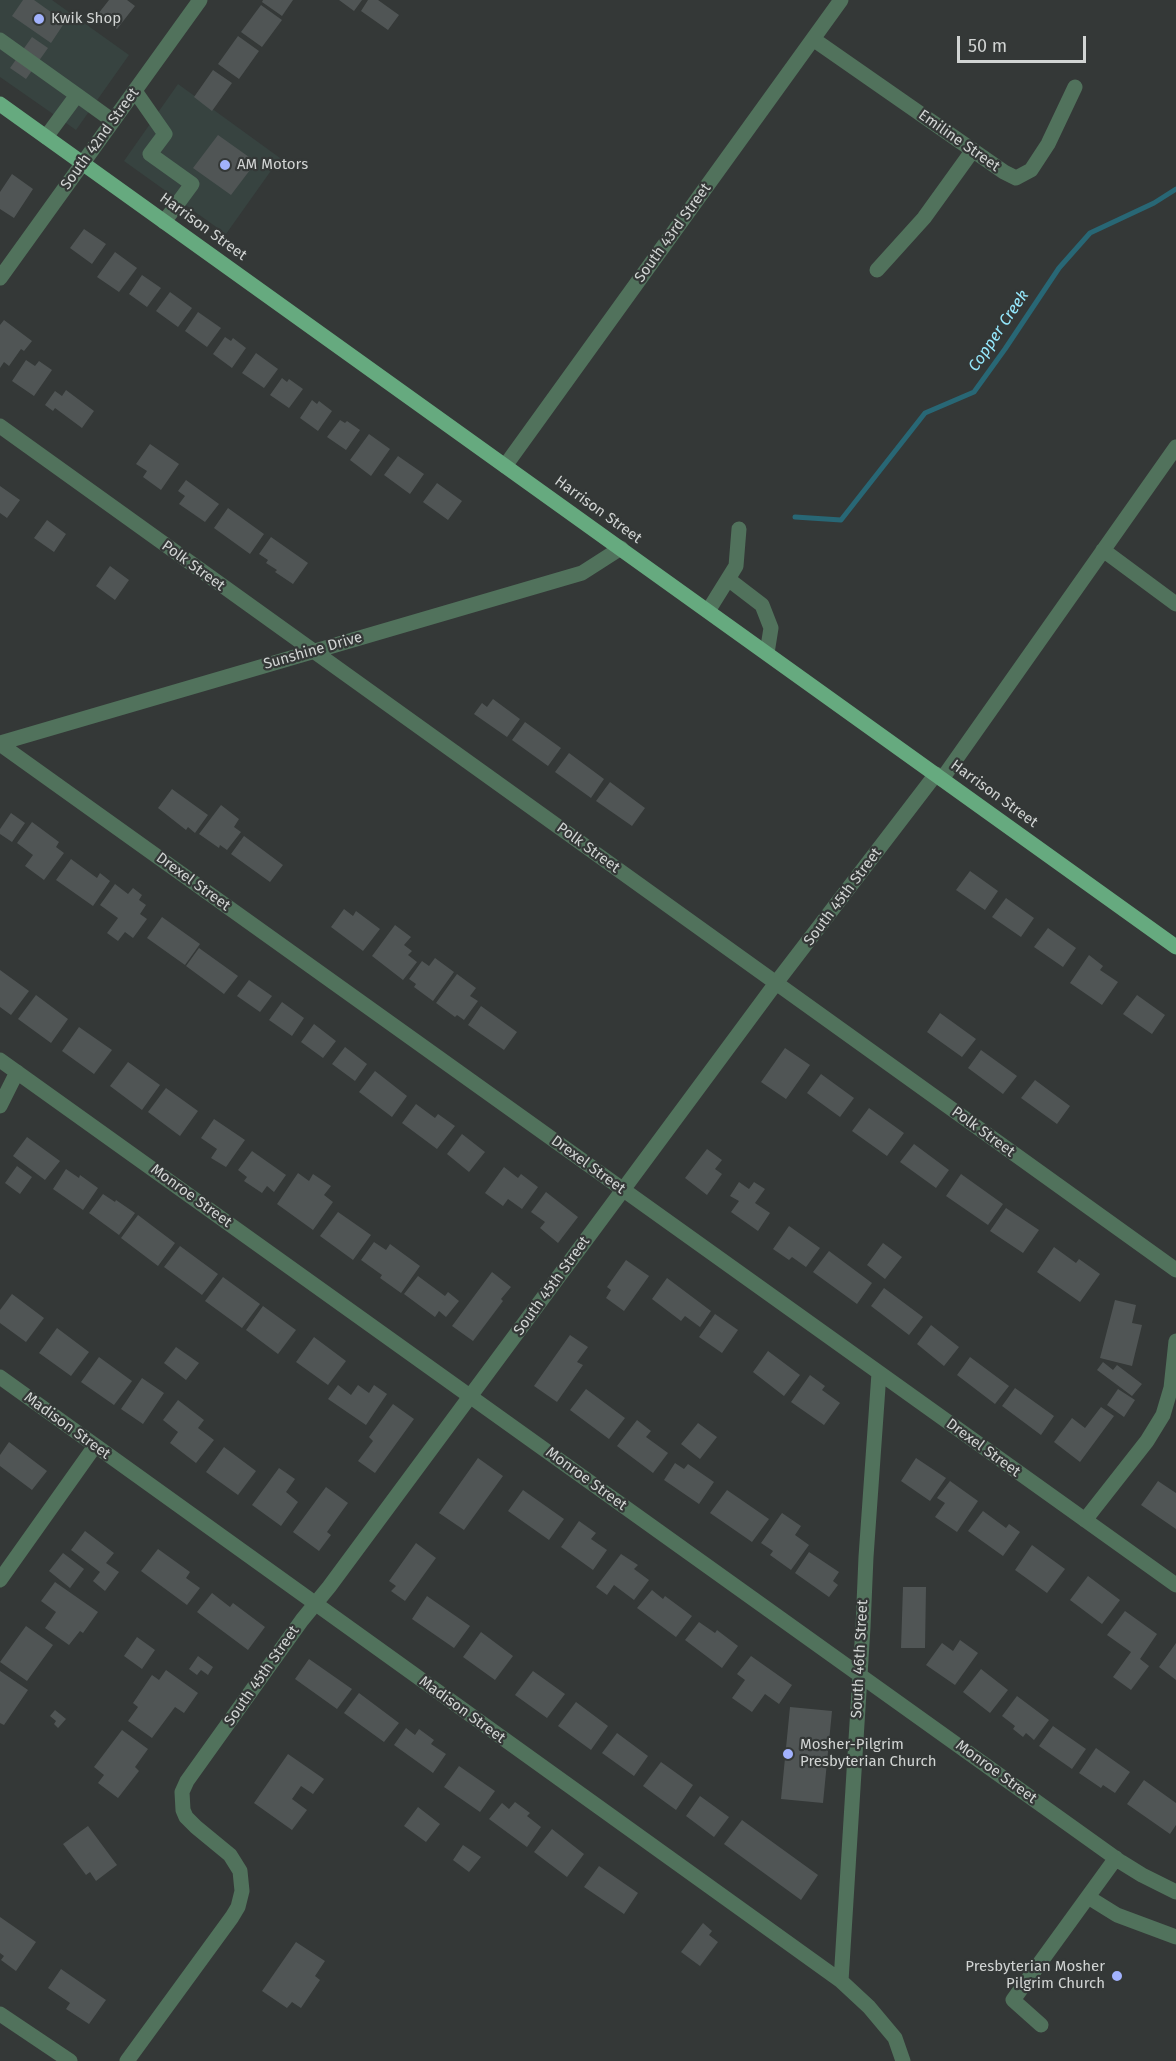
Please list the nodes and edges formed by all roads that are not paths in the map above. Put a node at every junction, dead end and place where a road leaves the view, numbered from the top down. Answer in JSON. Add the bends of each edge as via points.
{"nodes":[{"id":1,"x":200,"y":0,"type":"edge"},
{"id":2,"x":841,"y":0,"type":"edge"},
{"id":3,"x":813,"y":39,"type":"junction"},
{"id":4,"x":0,"y":40,"type":"edge"},
{"id":5,"x":1075,"y":87,"type":"dead end"},
{"id":6,"x":135,"y":91,"type":"junction"},
{"id":7,"x":77,"y":95,"type":"junction"},
{"id":8,"x":0,"y":104,"type":"edge"},
{"id":9,"x":113,"y":121,"type":"junction"},
{"id":10,"x":46,"y":137,"type":"junction"},
{"id":11,"x":973,"y":150,"type":"junction"},
{"id":12,"x":83,"y":163,"type":"junction"},
{"id":13,"x":164,"y":222,"type":"junction"},
{"id":14,"x":877,"y":270,"type":"dead end"},
{"id":15,"x":0,"y":278,"type":"edge"},
{"id":16,"x":0,"y":426,"type":"edge"},
{"id":17,"x":1176,"y":447,"type":"edge"},
{"id":18,"x":505,"y":466,"type":"junction"},
{"id":19,"x":739,"y":529,"type":"dead end"},
{"id":20,"x":621,"y":548,"type":"junction"},
{"id":21,"x":1103,"y":550,"type":"junction"},
{"id":22,"x":728,"y":579,"type":"junction"},
{"id":23,"x":1176,"y":603,"type":"edge"},
{"id":24,"x":708,"y":611,"type":"junction"},
{"id":25,"x":314,"y":651,"type":"junction"},
{"id":26,"x":767,"y":653,"type":"junction"},
{"id":27,"x":0,"y":743,"type":"edge"},
{"id":28,"x":939,"y":777,"type":"junction"},
{"id":29,"x":1176,"y":946,"type":"edge"},
{"id":30,"x":776,"y":983,"type":"junction"},
{"id":31,"x":0,"y":1060,"type":"edge"},
{"id":32,"x":17,"y":1072,"type":"junction"},
{"id":33,"x":0,"y":1106,"type":"edge"},
{"id":34,"x":623,"y":1190,"type":"junction"},
{"id":35,"x":1176,"y":1270,"type":"edge"},
{"id":36,"x":1176,"y":1341,"type":"edge"},
{"id":37,"x":879,"y":1373,"type":"junction"},
{"id":38,"x":0,"y":1377,"type":"edge"},
{"id":39,"x":471,"y":1396,"type":"junction"},
{"id":40,"x":95,"y":1446,"type":"junction"},
{"id":41,"x":1084,"y":1520,"type":"junction"},
{"id":42,"x":0,"y":1580,"type":"edge"},
{"id":43,"x":1176,"y":1585,"type":"edge"},
{"id":44,"x":315,"y":1604,"type":"junction"},
{"id":45,"x":859,"y":1675,"type":"junction"},
{"id":46,"x":1116,"y":1858,"type":"junction"},
{"id":47,"x":1176,"y":1892,"type":"edge"},
{"id":48,"x":1089,"y":1897,"type":"junction"},
{"id":49,"x":1176,"y":1937,"type":"edge"},
{"id":50,"x":841,"y":1981,"type":"junction"},
{"id":51,"x":0,"y":2014,"type":"edge"},
{"id":52,"x":1041,"y":2025,"type":"dead end"},
{"id":53,"x":70,"y":2061,"type":"edge"},
{"id":54,"x":127,"y":2061,"type":"edge"},
{"id":55,"x":903,"y":2061,"type":"edge"}],
"edges":[{"from":1,"to":6,"type":"street","name":"South 42nd Street"},
{"from":2,"to":3,"type":"street","name":"South 43rd Street"},
{"from":3,"to":11,"type":"street","name":"Emiline Street"},
{"from":3,"to":18,"type":"street","name":"South 43rd Street"},
{"from":4,"to":7,"type":"street"},
{"from":5,"to":11,"type":"street","name":"Emiline Street","via":[[1048,144],[1030,170],[1016,178]]},
{"from":6,"to":9,"type":"street","name":"South 42nd Street"},
{"from":6,"to":13,"type":"street","via":[[165,134],[150,154],[192,184]]},
{"from":7,"to":9,"type":"street"},
{"from":7,"to":10,"type":"street"},
{"from":8,"to":10,"type":"main road","name":"Harrison Street"},
{"from":9,"to":12,"type":"street","name":"South 42nd Street"},
{"from":10,"to":12,"type":"main road","name":"Harrison Street"},
{"from":11,"to":14,"type":"street","via":[[924,218]]},
{"from":12,"to":13,"type":"main road","name":"Harrison Street"},
{"from":12,"to":15,"type":"street","name":"South 42nd Street"},
{"from":13,"to":18,"type":"main road","name":"Harrison Street"},
{"from":16,"to":25,"type":"street","name":"Polk Street"},
{"from":17,"to":21,"type":"street","name":"South 45th Street"},
{"from":18,"to":20,"type":"main road","name":"Harrison Street"},
{"from":19,"to":22,"type":"street","via":[[736,566]]},
{"from":20,"to":24,"type":"main road","name":"Harrison Street"},
{"from":20,"to":25,"type":"street","name":"Sunshine Drive","via":[[582,573]]},
{"from":21,"to":23,"type":"street"},
{"from":21,"to":28,"type":"street","name":"South 45th Street"},
{"from":22,"to":24,"type":"street"},
{"from":22,"to":26,"type":"street","via":[[762,605],[771,628]]},
{"from":24,"to":26,"type":"main road","name":"Harrison Street"},
{"from":25,"to":27,"type":"street","name":"Sunshine Drive"},
{"from":25,"to":30,"type":"street","name":"Polk Street"},
{"from":26,"to":28,"type":"main road","name":"Harrison Street"},
{"from":27,"to":34,"type":"street","name":"Drexel Street"},
{"from":28,"to":29,"type":"main road","name":"Harrison Street"},
{"from":28,"to":30,"type":"street","name":"South 45th Street"},
{"from":30,"to":34,"type":"street","name":"South 45th Street"},
{"from":30,"to":35,"type":"street","name":"Polk Street"},
{"from":31,"to":32,"type":"street","name":"Monroe Street"},
{"from":32,"to":33,"type":"street"},
{"from":32,"to":39,"type":"street","name":"Monroe Street"},
{"from":34,"to":37,"type":"street","name":"Drexel Street"},
{"from":34,"to":39,"type":"street","name":"South 45th Street"},
{"from":36,"to":41,"type":"street","via":[[1171,1389],[1159,1422]]},
{"from":37,"to":41,"type":"street","name":"Drexel Street"},
{"from":37,"to":45,"type":"street","name":"South 46th Street"},
{"from":38,"to":40,"type":"street","name":"Madison Street"},
{"from":39,"to":44,"type":"street","name":"South 45th Street"},
{"from":39,"to":45,"type":"street","name":"Monroe Street"},
{"from":40,"to":42,"type":"street"},
{"from":40,"to":44,"type":"street","name":"Madison Street"},
{"from":41,"to":43,"type":"street","name":"Drexel Street"},
{"from":44,"to":50,"type":"street","name":"Madison Street"},
{"from":44,"to":54,"type":"street","name":"South 45th Street","via":[[182,1792],[186,1817],[230,1855],[238,1866],[242,1891],[232,1917]]},
{"from":45,"to":46,"type":"street","name":"Monroe Street"},
{"from":45,"to":50,"type":"street","name":"South 46th Street"},
{"from":46,"to":47,"type":"street","name":"Monroe Street"},
{"from":46,"to":48,"type":"street"},
{"from":48,"to":49,"type":"street","via":[[1117,1915]]},
{"from":48,"to":52,"type":"street","via":[[1013,2000]]},
{"from":50,"to":55,"type":"street","name":"Madison Street","via":[[895,2037]]},
{"from":51,"to":53,"type":"street"}]}
